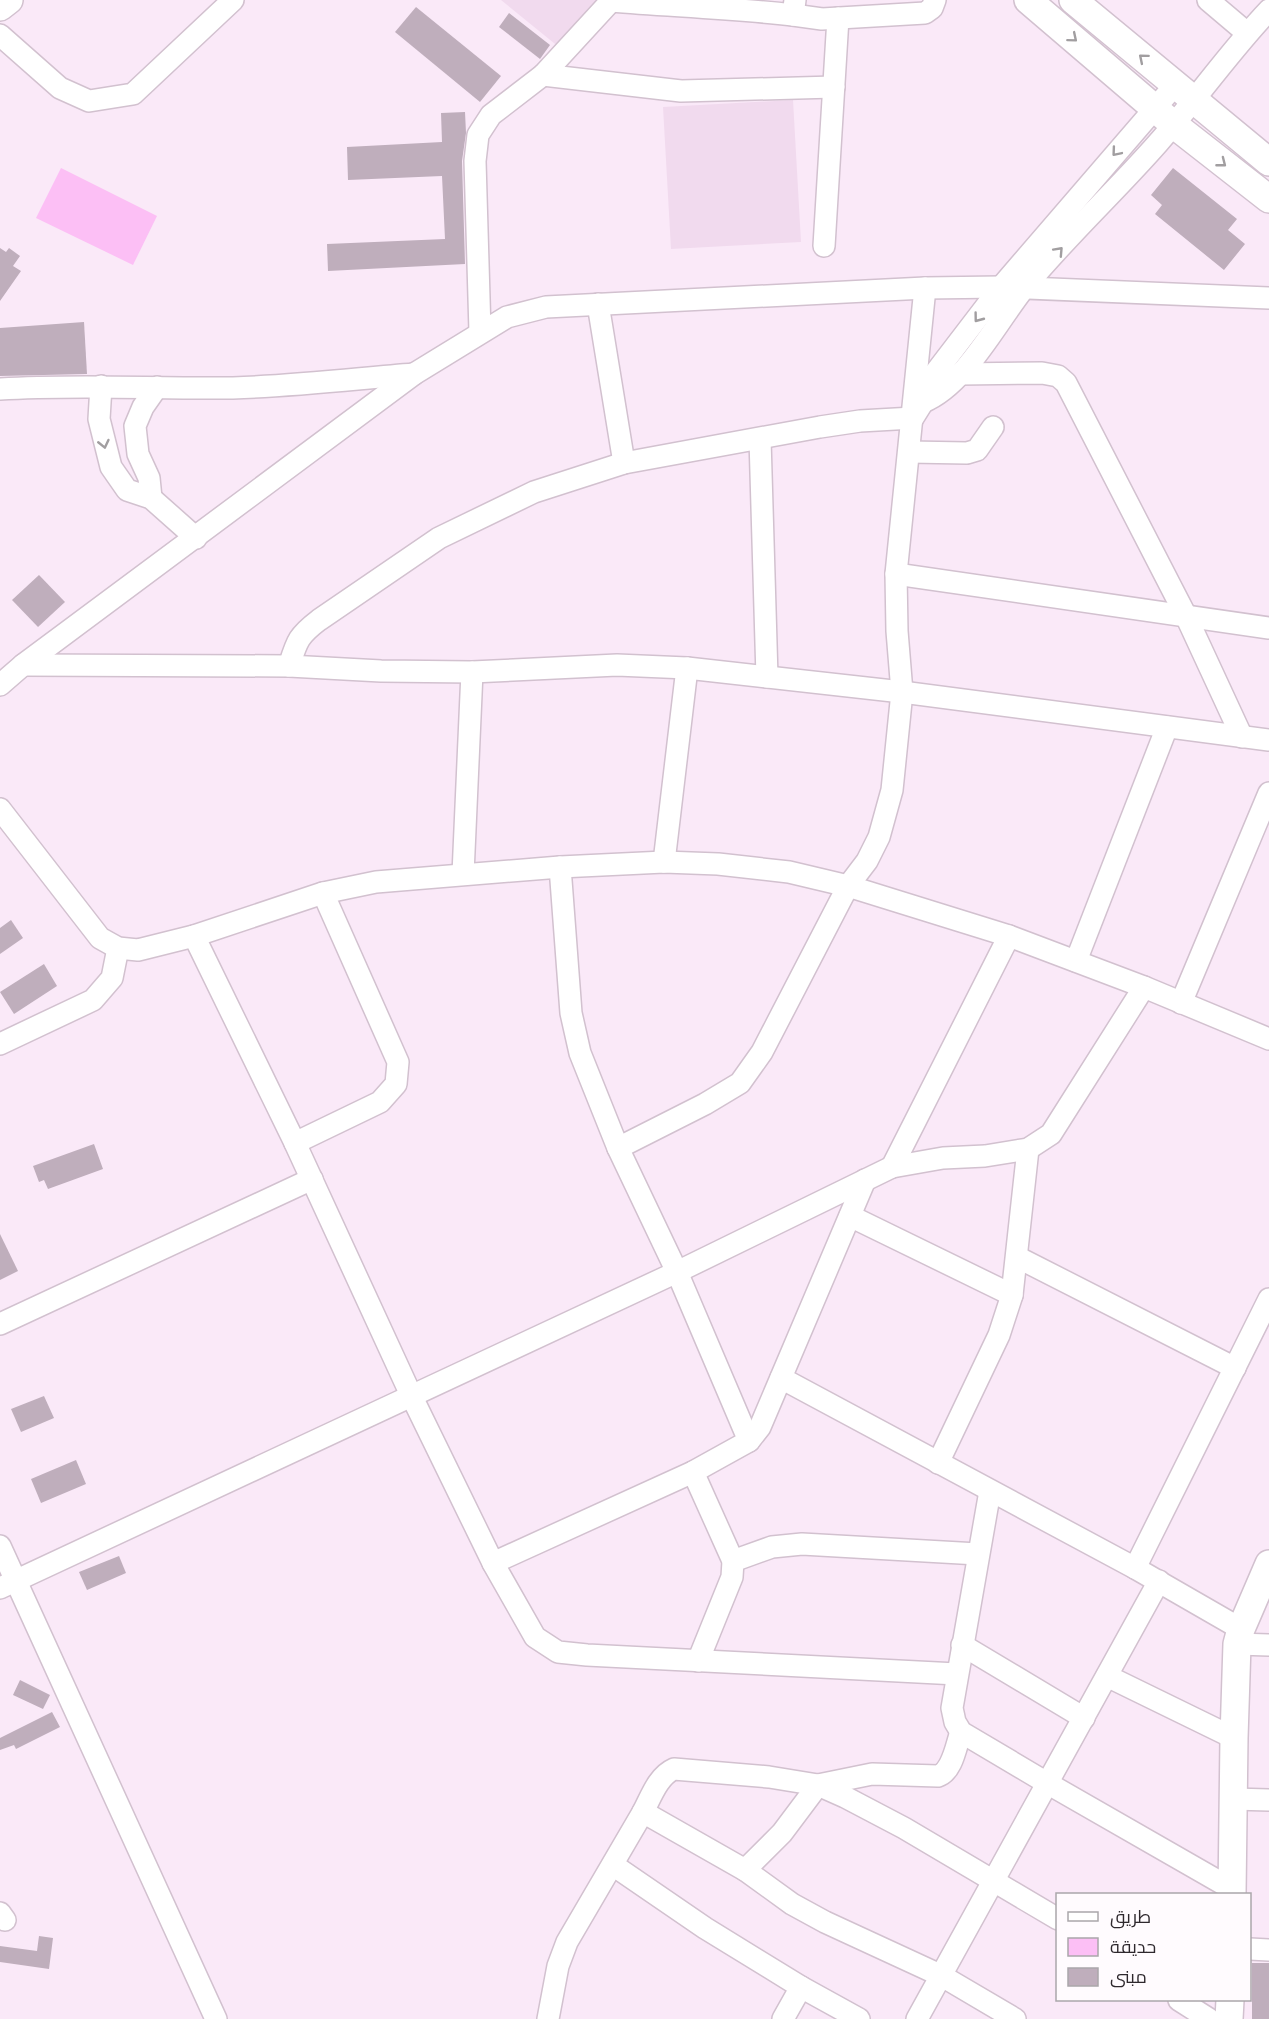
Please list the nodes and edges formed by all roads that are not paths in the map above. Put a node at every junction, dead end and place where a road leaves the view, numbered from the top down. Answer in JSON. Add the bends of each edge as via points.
{"nodes":[{"id":1,"x":9,"y":0,"type":"edge"},
{"id":2,"x":233,"y":0,"type":"edge"},
{"id":3,"x":611,"y":0,"type":"edge"},
{"id":4,"x":935,"y":0,"type":"edge"},
{"id":5,"x":1028,"y":0,"type":"edge"},
{"id":6,"x":1073,"y":0,"type":"edge"},
{"id":7,"x":1208,"y":0,"type":"edge"},
{"id":8,"x":0,"y":7,"type":"edge"},
{"id":9,"x":794,"y":8,"type":"edge"},
{"id":10,"x":1269,"y":10,"type":"edge"},
{"id":11,"x":838,"y":18,"type":"junction"},
{"id":12,"x":1247,"y":33,"type":"junction"},
{"id":13,"x":0,"y":35,"type":"edge"},
{"id":14,"x":543,"y":75,"type":"junction"},
{"id":15,"x":834,"y":87,"type":"junction"},
{"id":16,"x":1185,"y":93,"type":"junction"},
{"id":17,"x":1164,"y":116,"type":"junction"},
{"id":18,"x":1269,"y":162,"type":"edge"},
{"id":19,"x":1269,"y":200,"type":"edge"},
{"id":20,"x":824,"y":246,"type":"dead end"},
{"id":21,"x":1001,"y":287,"type":"junction"},
{"id":22,"x":1025,"y":287,"type":"junction"},
{"id":23,"x":925,"y":288,"type":"junction"},
{"id":24,"x":1269,"y":297,"type":"edge"},
{"id":25,"x":598,"y":304,"type":"junction"},
{"id":26,"x":480,"y":332,"type":"junction"},
{"id":27,"x":414,"y":374,"type":"junction"},
{"id":28,"x":960,"y":374,"type":"junction"},
{"id":29,"x":101,"y":386,"type":"junction"},
{"id":30,"x":157,"y":387,"type":"junction"},
{"id":31,"x":0,"y":389,"type":"edge"},
{"id":32,"x":918,"y":410,"type":"junction"},
{"id":33,"x":993,"y":427,"type":"dead end"},
{"id":34,"x":759,"y":439,"type":"junction"},
{"id":35,"x":909,"y":452,"type":"junction"},
{"id":36,"x":624,"y":463,"type":"junction"},
{"id":37,"x":152,"y":498,"type":"junction"},
{"id":38,"x":196,"y":538,"type":"junction"},
{"id":39,"x":896,"y":574,"type":"junction"},
{"id":40,"x":1186,"y":616,"type":"junction"},
{"id":41,"x":1269,"y":628,"type":"edge"},
{"id":42,"x":23,"y":665,"type":"junction"},
{"id":43,"x":289,"y":666,"type":"junction"},
{"id":44,"x":687,"y":668,"type":"junction"},
{"id":45,"x":472,"y":672,"type":"junction"},
{"id":46,"x":767,"y":677,"type":"junction"},
{"id":47,"x":0,"y":685,"type":"edge"},
{"id":48,"x":902,"y":692,"type":"junction"},
{"id":49,"x":1167,"y":727,"type":"junction"},
{"id":50,"x":1242,"y":737,"type":"junction"},
{"id":51,"x":1269,"y":740,"type":"edge"},
{"id":52,"x":1269,"y":793,"type":"edge"},
{"id":53,"x":0,"y":808,"type":"edge"},
{"id":54,"x":664,"y":862,"type":"junction"},
{"id":55,"x":560,"y":867,"type":"junction"},
{"id":56,"x":463,"y":873,"type":"junction"},
{"id":57,"x":848,"y":886,"type":"junction"},
{"id":58,"x":323,"y":893,"type":"junction"},
{"id":59,"x":194,"y":936,"type":"junction"},
{"id":60,"x":1009,"y":936,"type":"junction"},
{"id":61,"x":117,"y":948,"type":"junction"},
{"id":62,"x":1076,"y":961,"type":"junction"},
{"id":63,"x":1144,"y":987,"type":"junction"},
{"id":64,"x":1181,"y":1003,"type":"junction"},
{"id":65,"x":1269,"y":1040,"type":"edge"},
{"id":66,"x":0,"y":1044,"type":"edge"},
{"id":67,"x":295,"y":1143,"type":"junction"},
{"id":68,"x":618,"y":1148,"type":"junction"},
{"id":69,"x":1029,"y":1149,"type":"junction"},
{"id":70,"x":892,"y":1167,"type":"junction"},
{"id":71,"x":312,"y":1179,"type":"junction"},
{"id":72,"x":865,"y":1180,"type":"junction"},
{"id":73,"x":850,"y":1216,"type":"junction"},
{"id":74,"x":1017,"y":1257,"type":"junction"},
{"id":75,"x":677,"y":1272,"type":"junction"},
{"id":76,"x":1011,"y":1295,"type":"junction"},
{"id":77,"x":1269,"y":1299,"type":"edge"},
{"id":78,"x":0,"y":1324,"type":"edge"},
{"id":79,"x":1235,"y":1368,"type":"junction"},
{"id":80,"x":781,"y":1378,"type":"junction"},
{"id":81,"x":411,"y":1395,"type":"junction"},
{"id":82,"x":749,"y":1441,"type":"junction"},
{"id":83,"x":938,"y":1463,"type":"junction"},
{"id":84,"x":693,"y":1472,"type":"junction"},
{"id":85,"x":990,"y":1491,"type":"junction"},
{"id":86,"x":0,"y":1546,"type":"edge"},
{"id":87,"x":978,"y":1554,"type":"junction"},
{"id":88,"x":733,"y":1561,"type":"junction"},
{"id":89,"x":493,"y":1563,"type":"junction"},
{"id":90,"x":1269,"y":1564,"type":"edge"},
{"id":91,"x":1135,"y":1568,"type":"junction"},
{"id":92,"x":1160,"y":1581,"type":"junction"},
{"id":93,"x":8,"y":1585,"type":"edge"},
{"id":94,"x":1239,"y":1636,"type":"junction"},
{"id":95,"x":962,"y":1645,"type":"junction"},
{"id":96,"x":1269,"y":1646,"type":"edge"},
{"id":97,"x":698,"y":1661,"type":"junction"},
{"id":98,"x":957,"y":1674,"type":"junction"},
{"id":99,"x":1107,"y":1676,"type":"junction"},
{"id":100,"x":1084,"y":1718,"type":"junction"},
{"id":101,"x":961,"y":1731,"type":"junction"},
{"id":102,"x":1234,"y":1738,"type":"junction"},
{"id":103,"x":1047,"y":1783,"type":"junction"},
{"id":104,"x":818,"y":1785,"type":"junction"},
{"id":105,"x":1233,"y":1799,"type":"junction"},
{"id":106,"x":1269,"y":1800,"type":"edge"},
{"id":107,"x":643,"y":1812,"type":"junction"},
{"id":108,"x":613,"y":1865,"type":"junction"},
{"id":109,"x":746,"y":1870,"type":"junction"},
{"id":110,"x":995,"y":1880,"type":"junction"},
{"id":111,"x":1232,"y":1892,"type":"edge"},
{"id":112,"x":1056,"y":1918,"type":"edge"},
{"id":113,"x":1251,"y":1949,"type":"edge"},
{"id":114,"x":1269,"y":1950,"type":"edge"},
{"id":115,"x":942,"y":1976,"type":"junction"},
{"id":116,"x":801,"y":1987,"type":"junction"},
{"id":117,"x":1181,"y":2001,"type":"edge"},
{"id":118,"x":1230,"y":2001,"type":"edge"},
{"id":119,"x":216,"y":2019,"type":"edge"},
{"id":120,"x":548,"y":2019,"type":"edge"},
{"id":121,"x":783,"y":2019,"type":"edge"},
{"id":122,"x":859,"y":2019,"type":"edge"},
{"id":123,"x":917,"y":2019,"type":"edge"},
{"id":124,"x":1015,"y":2019,"type":"edge"},
{"id":125,"x":1209,"y":2019,"type":"edge"},
{"id":126,"x":1229,"y":2019,"type":"edge"}],
"edges":[{"from":1,"to":8,"type":"main road"},
{"from":2,"to":13,"type":"street","via":[[133,94],[89,101],[60,88]]},
{"from":3,"to":9,"type":"street","via":[[667,6]]},
{"from":3,"to":14,"type":"street"},
{"from":4,"to":11,"type":"street","via":[[925,13]]},
{"from":5,"to":17,"type":"main road","one_way":true},
{"from":16,"to":6,"type":"main road","one_way":true},
{"from":7,"to":12,"type":"street"},
{"from":9,"to":11,"type":"street","via":[[822,19]]},
{"from":10,"to":12,"type":"street"},
{"from":11,"to":15,"type":"street"},
{"from":12,"to":16,"type":"street"},
{"from":14,"to":15,"type":"street","via":[[681,91]]},
{"from":14,"to":26,"type":"street","via":[[490,116],[478,135],[475,161]]},
{"from":15,"to":20,"type":"street"},
{"from":16,"to":17,"type":"street"},
{"from":16,"to":18,"type":"main road"},
{"from":17,"to":19,"type":"main road","one_way":true},
{"from":17,"to":21,"type":"street","one_way":true},
{"from":22,"to":17,"type":"street","one_way":true},
{"from":21,"to":22,"type":"street"},
{"from":21,"to":23,"type":"street"},
{"from":21,"to":32,"type":"street","one_way":true,"via":[[926,385]]},
{"from":22,"to":24,"type":"street"},
{"from":22,"to":28,"type":"street"},
{"from":23,"to":25,"type":"street"},
{"from":23,"to":32,"type":"street"},
{"from":25,"to":26,"type":"street","via":[[546,307],[507,317]]},
{"from":25,"to":36,"type":"street"},
{"from":26,"to":27,"type":"street"},
{"from":27,"to":30,"type":"street","via":[[320,384]]},
{"from":27,"to":38,"type":"street"},
{"from":28,"to":32,"type":"street"},
{"from":28,"to":40,"type":"street","via":[[1042,373],[1058,376],[1066,384]]},
{"from":29,"to":30,"type":"street"},
{"from":29,"to":31,"type":"street"},
{"from":29,"to":37,"type":"street","one_way":true,"via":[[99,418],[111,467],[127,490]]},
{"from":30,"to":37,"type":"street","via":[[135,426],[138,454],[149,478]]},
{"from":32,"to":34,"type":"street"},
{"from":32,"to":35,"type":"street"},
{"from":33,"to":35,"type":"street","via":[[977,450]]},
{"from":34,"to":36,"type":"street"},
{"from":34,"to":46,"type":"street"},
{"from":35,"to":39,"type":"street"},
{"from":36,"to":43,"type":"street","via":[[534,492],[439,538],[303,632],[296,641]]},
{"from":37,"to":38,"type":"street"},
{"from":38,"to":42,"type":"street"},
{"from":39,"to":40,"type":"street"},
{"from":39,"to":48,"type":"street"},
{"from":40,"to":41,"type":"street"},
{"from":40,"to":50,"type":"street"},
{"from":42,"to":43,"type":"street"},
{"from":42,"to":47,"type":"street"},
{"from":43,"to":45,"type":"street"},
{"from":44,"to":45,"type":"street","via":[[617,665]]},
{"from":44,"to":46,"type":"street"},
{"from":44,"to":54,"type":"street"},
{"from":45,"to":56,"type":"street"},
{"from":46,"to":48,"type":"street"},
{"from":48,"to":49,"type":"street"},
{"from":48,"to":57,"type":"street","via":[[892,790],[879,837]]},
{"from":49,"to":50,"type":"street"},
{"from":49,"to":62,"type":"street"},
{"from":50,"to":51,"type":"street"},
{"from":52,"to":64,"type":"street"},
{"from":53,"to":61,"type":"street","via":[[100,938]]},
{"from":54,"to":55,"type":"street"},
{"from":54,"to":57,"type":"street","via":[[789,872]]},
{"from":55,"to":56,"type":"street"},
{"from":55,"to":68,"type":"street","via":[[571,1013],[580,1053]]},
{"from":56,"to":58,"type":"street","via":[[376,882]]},
{"from":57,"to":60,"type":"street"},
{"from":57,"to":68,"type":"street","via":[[762,1052],[740,1083]]},
{"from":58,"to":59,"type":"street"},
{"from":58,"to":67,"type":"street","via":[[398,1062],[396,1084],[380,1102]]},
{"from":59,"to":61,"type":"street","via":[[138,950]]},
{"from":59,"to":67,"type":"street"},
{"from":60,"to":62,"type":"street"},
{"from":60,"to":70,"type":"street"},
{"from":61,"to":66,"type":"street","via":[[112,978],[93,1000]]},
{"from":62,"to":63,"type":"street"},
{"from":63,"to":64,"type":"street"},
{"from":63,"to":69,"type":"street","via":[[1051,1134]]},
{"from":64,"to":65,"type":"street"},
{"from":67,"to":71,"type":"street"},
{"from":68,"to":75,"type":"street"},
{"from":69,"to":70,"type":"street"},
{"from":69,"to":74,"type":"street"},
{"from":70,"to":72,"type":"street"},
{"from":71,"to":78,"type":"street"},
{"from":71,"to":81,"type":"street"},
{"from":72,"to":73,"type":"street"},
{"from":72,"to":75,"type":"street"},
{"from":73,"to":76,"type":"street"},
{"from":73,"to":80,"type":"street"},
{"from":74,"to":76,"type":"street"},
{"from":74,"to":79,"type":"street"},
{"from":75,"to":81,"type":"street"},
{"from":75,"to":82,"type":"street"},
{"from":76,"to":83,"type":"street","via":[[999,1335]]},
{"from":77,"to":79,"type":"street"},
{"from":79,"to":91,"type":"street"},
{"from":80,"to":82,"type":"street","via":[[760,1427]]},
{"from":80,"to":83,"type":"street"},
{"from":81,"to":89,"type":"street"},
{"from":81,"to":93,"type":"street"},
{"from":82,"to":84,"type":"street"},
{"from":83,"to":85,"type":"street"},
{"from":84,"to":88,"type":"street"},
{"from":84,"to":89,"type":"street"},
{"from":85,"to":87,"type":"street"},
{"from":85,"to":91,"type":"street"},
{"from":86,"to":93,"type":"street"},
{"from":87,"to":88,"type":"street","via":[[802,1544],[772,1547]]},
{"from":87,"to":95,"type":"street"},
{"from":88,"to":97,"type":"street","via":[[732,1577]]},
{"from":89,"to":97,"type":"street","via":[[535,1637],[558,1652]]},
{"from":90,"to":94,"type":"main road"},
{"from":91,"to":92,"type":"street"},
{"from":92,"to":94,"type":"street"},
{"from":92,"to":99,"type":"street"},
{"from":93,"to":119,"type":"street"},
{"from":94,"to":96,"type":"street"},
{"from":94,"to":102,"type":"main road"},
{"from":95,"to":98,"type":"street"},
{"from":95,"to":100,"type":"street"},
{"from":97,"to":98,"type":"street"},
{"from":98,"to":101,"type":"street","via":[[952,1708]]},
{"from":99,"to":100,"type":"street"},
{"from":99,"to":102,"type":"street"},
{"from":100,"to":103,"type":"street"},
{"from":101,"to":103,"type":"street"},
{"from":101,"to":104,"type":"street","via":[[945,1774],[872,1774]]},
{"from":102,"to":105,"type":"main road"},
{"from":103,"to":110,"type":"street"},
{"from":103,"to":111,"type":"street"},
{"from":104,"to":107,"type":"street","via":[[674,1769],[661,1780]]},
{"from":104,"to":109,"type":"street","via":[[782,1833]]},
{"from":104,"to":110,"type":"street"},
{"from":105,"to":106,"type":"street"},
{"from":105,"to":111,"type":"main road"},
{"from":107,"to":108,"type":"street"},
{"from":107,"to":109,"type":"street"},
{"from":108,"to":116,"type":"street"},
{"from":108,"to":120,"type":"street","via":[[567,1942]]},
{"from":109,"to":115,"type":"street","via":[[792,1904],[825,1922]]},
{"from":110,"to":112,"type":"street"},
{"from":110,"to":115,"type":"street"},
{"from":113,"to":114,"type":"street"},
{"from":115,"to":123,"type":"street"},
{"from":115,"to":124,"type":"street"},
{"from":116,"to":121,"type":"street"},
{"from":116,"to":122,"type":"street"},
{"from":117,"to":125,"type":"street"},
{"from":118,"to":126,"type":"main road"}]}
